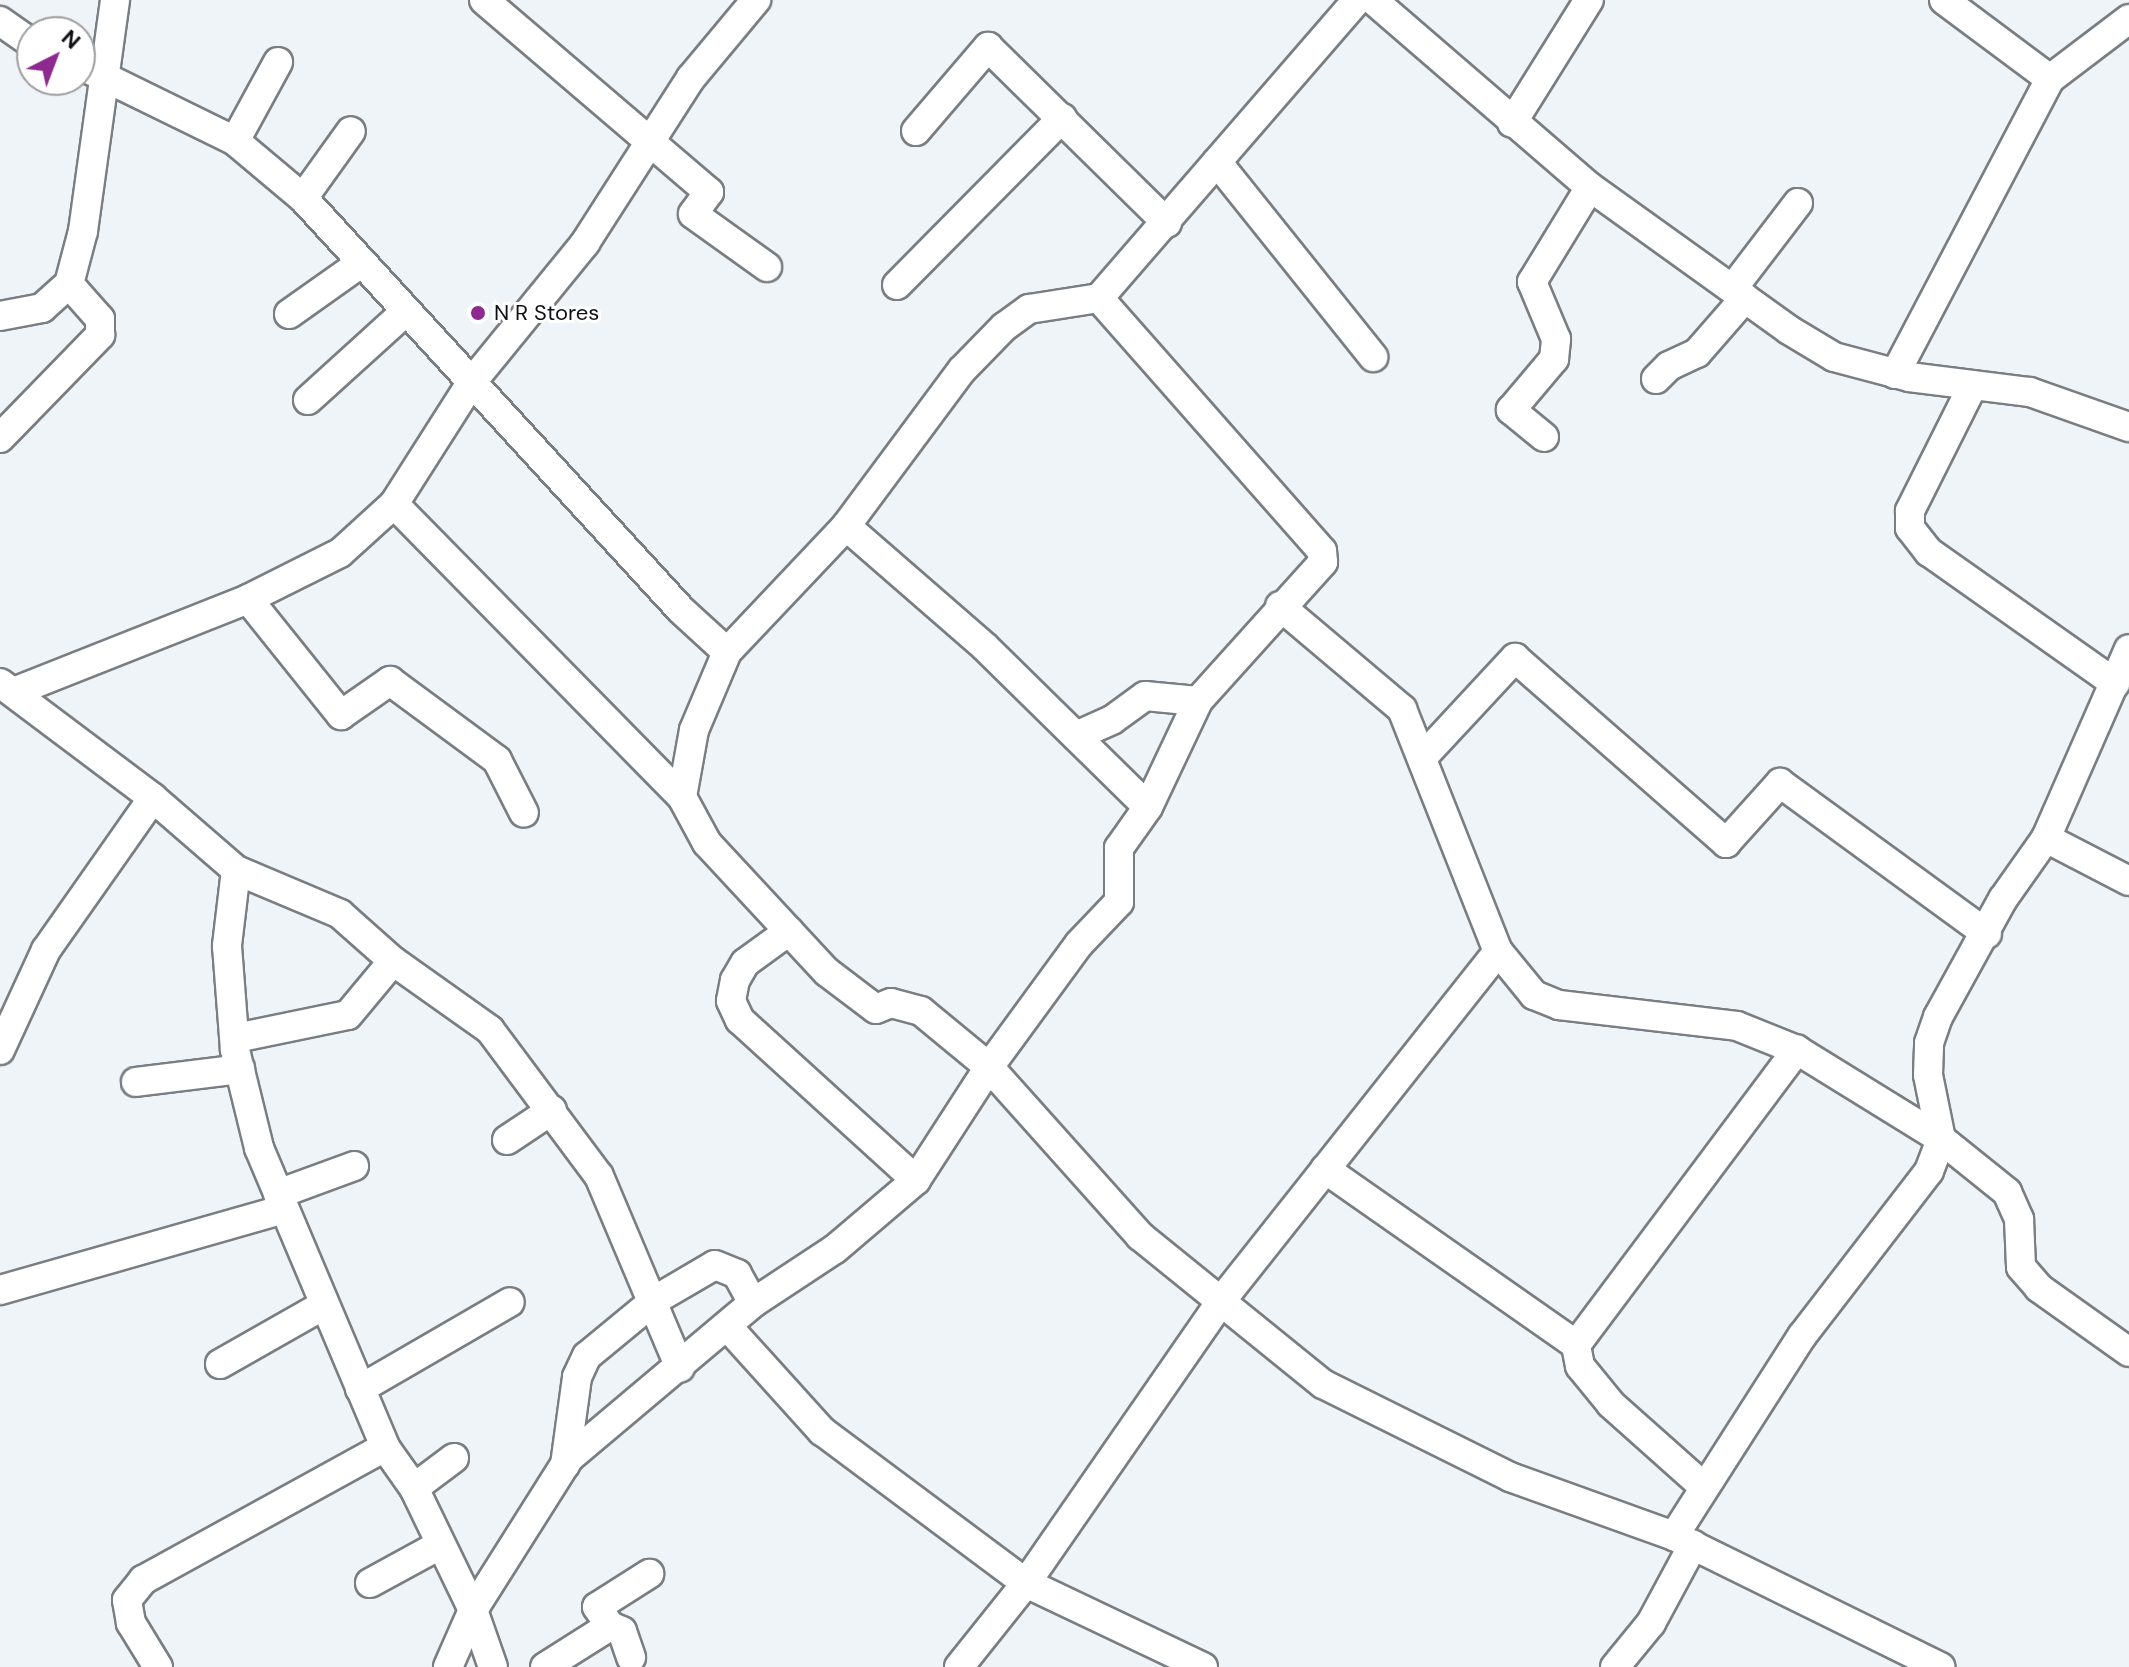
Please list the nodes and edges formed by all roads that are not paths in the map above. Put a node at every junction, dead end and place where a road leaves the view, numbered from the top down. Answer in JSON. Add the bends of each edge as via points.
{"nodes":[{"id":1,"x":115,"y":0,"type":"edge"},
{"id":2,"x":484,"y":0,"type":"edge"},
{"id":3,"x":1357,"y":0,"type":"edge"},
{"id":4,"x":1373,"y":0,"type":"edge"},
{"id":5,"x":1589,"y":0,"type":"edge"},
{"id":6,"x":1944,"y":0,"type":"edge"},
{"id":7,"x":750,"y":2,"type":"edge"},
{"id":8,"x":2127,"y":25,"type":"edge"},
{"id":9,"x":278,"y":62,"type":"dead end"},
{"id":10,"x":96,"y":70,"type":"edge"},
{"id":11,"x":108,"y":74,"type":"junction"},
{"id":12,"x":2050,"y":79,"type":"junction"},
{"id":13,"x":1062,"y":118,"type":"junction"},
{"id":14,"x":1512,"y":123,"type":"junction"},
{"id":15,"x":351,"y":131,"type":"dead end"},
{"id":16,"x":916,"y":131,"type":"dead end"},
{"id":17,"x":652,"y":140,"type":"junction"},
{"id":18,"x":235,"y":141,"type":"junction"},
{"id":19,"x":1217,"y":162,"type":"junction"},
{"id":20,"x":1590,"y":187,"type":"junction"},
{"id":21,"x":303,"y":198,"type":"junction"},
{"id":22,"x":1798,"y":203,"type":"dead end"},
{"id":23,"x":1167,"y":223,"type":"junction"},
{"id":24,"x":361,"y":263,"type":"junction"},
{"id":25,"x":767,"y":267,"type":"dead end"},
{"id":26,"x":69,"y":284,"type":"junction"},
{"id":27,"x":897,"y":285,"type":"dead end"},
{"id":28,"x":1739,"y":293,"type":"junction"},
{"id":29,"x":1099,"y":298,"type":"junction"},
{"id":30,"x":404,"y":313,"type":"junction"},
{"id":31,"x":289,"y":314,"type":"dead end"},
{"id":32,"x":0,"y":316,"type":"edge"},
{"id":33,"x":1373,"y":357,"type":"dead end"},
{"id":34,"x":1895,"y":374,"type":"junction"},
{"id":35,"x":1656,"y":379,"type":"dead end"},
{"id":36,"x":471,"y":383,"type":"junction"},
{"id":37,"x":1973,"y":385,"type":"junction"},
{"id":38,"x":308,"y":400,"type":"dead end"},
{"id":39,"x":2129,"y":427,"type":"edge"},
{"id":40,"x":1544,"y":437,"type":"dead end"},
{"id":41,"x":0,"y":438,"type":"edge"},
{"id":42,"x":394,"y":504,"type":"junction"},
{"id":43,"x":846,"y":526,"type":"junction"},
{"id":44,"x":248,"y":599,"type":"junction"},
{"id":45,"x":1280,"y":606,"type":"junction"},
{"id":46,"x":2129,"y":649,"type":"edge"},
{"id":47,"x":727,"y":652,"type":"junction"},
{"id":48,"x":2115,"y":683,"type":"junction"},
{"id":49,"x":8,"y":687,"type":"edge"},
{"id":50,"x":1198,"y":701,"type":"junction"},
{"id":51,"x":1076,"y":736,"type":"junction"},
{"id":52,"x":1422,"y":758,"type":"junction"},
{"id":53,"x":682,"y":797,"type":"junction"},
{"id":54,"x":153,"y":798,"type":"junction"},
{"id":55,"x":1148,"y":807,"type":"junction"},
{"id":56,"x":524,"y":813,"type":"dead end"},
{"id":57,"x":2046,"y":838,"type":"junction"},
{"id":58,"x":236,"y":870,"type":"junction"},
{"id":59,"x":2129,"y":881,"type":"edge"},
{"id":60,"x":789,"y":931,"type":"junction"},
{"id":61,"x":1987,"y":934,"type":"junction"},
{"id":62,"x":1498,"y":951,"type":"junction"},
{"id":63,"x":393,"y":961,"type":"junction"},
{"id":64,"x":236,"y":1038,"type":"junction"},
{"id":65,"x":0,"y":1050,"type":"edge"},
{"id":66,"x":1797,"y":1050,"type":"junction"},
{"id":67,"x":989,"y":1067,"type":"junction"},
{"id":68,"x":240,"y":1069,"type":"junction"},
{"id":69,"x":136,"y":1082,"type":"dead end"},
{"id":70,"x":552,"y":1110,"type":"junction"},
{"id":71,"x":1941,"y":1139,"type":"junction"},
{"id":72,"x":507,"y":1140,"type":"dead end"},
{"id":73,"x":354,"y":1166,"type":"dead end"},
{"id":74,"x":1325,"y":1169,"type":"junction"},
{"id":75,"x":916,"y":1180,"type":"junction"},
{"id":76,"x":281,"y":1202,"type":"junction"},
{"id":77,"x":0,"y":1290,"type":"edge"},
{"id":78,"x":655,"y":1300,"type":"junction"},
{"id":79,"x":1221,"y":1301,"type":"junction"},
{"id":80,"x":510,"y":1302,"type":"dead end"},
{"id":81,"x":753,"y":1303,"type":"junction"},
{"id":82,"x":324,"y":1305,"type":"junction"},
{"id":83,"x":727,"y":1326,"type":"junction"},
{"id":84,"x":1576,"y":1345,"type":"junction"},
{"id":85,"x":2129,"y":1352,"type":"edge"},
{"id":86,"x":220,"y":1364,"type":"dead end"},
{"id":87,"x":680,"y":1368,"type":"junction"},
{"id":88,"x":360,"y":1389,"type":"junction"},
{"id":89,"x":385,"y":1447,"type":"junction"},
{"id":90,"x":454,"y":1458,"type":"dead end"},
{"id":91,"x":565,"y":1465,"type":"junction"},
{"id":92,"x":1704,"y":1487,"type":"junction"},
{"id":93,"x":414,"y":1488,"type":"junction"},
{"id":94,"x":1683,"y":1540,"type":"junction"},
{"id":95,"x":438,"y":1546,"type":"junction"},
{"id":96,"x":649,"y":1574,"type":"dead end"},
{"id":97,"x":370,"y":1583,"type":"dead end"},
{"id":98,"x":1026,"y":1583,"type":"junction"},
{"id":99,"x":473,"y":1610,"type":"junction"},
{"id":100,"x":610,"y":1626,"type":"junction"},
{"id":101,"x":631,"y":1657,"type":"dead end"},
{"id":102,"x":158,"y":1667,"type":"edge"},
{"id":103,"x":448,"y":1667,"type":"edge"},
{"id":104,"x":493,"y":1667,"type":"edge"},
{"id":105,"x":545,"y":1667,"type":"edge"},
{"id":106,"x":959,"y":1667,"type":"edge"},
{"id":107,"x":1203,"y":1667,"type":"edge"},
{"id":108,"x":1615,"y":1667,"type":"edge"},
{"id":109,"x":1940,"y":1667,"type":"edge"}],
"edges":[{"from":1,"to":11,"type":"street"},
{"from":2,"to":17,"type":"street"},
{"from":3,"to":19,"type":"street"},
{"from":4,"to":14,"type":"street"},
{"from":5,"to":14,"type":"street"},
{"from":6,"to":12,"type":"street"},
{"from":7,"to":17,"type":"street","via":[[691,78]]},
{"from":8,"to":12,"type":"street"},
{"from":9,"to":18,"type":"street"},
{"from":10,"to":11,"type":"street"},
{"from":11,"to":18,"type":"street"},
{"from":11,"to":26,"type":"street"},
{"from":12,"to":34,"type":"street"},
{"from":13,"to":16,"type":"street","via":[[988,47]]},
{"from":13,"to":23,"type":"street"},
{"from":13,"to":27,"type":"street"},
{"from":14,"to":20,"type":"street"},
{"from":15,"to":21,"type":"street"},
{"from":17,"to":25,"type":"street","via":[[709,192],[693,214]]},
{"from":17,"to":36,"type":"street","via":[[585,243]]},
{"from":18,"to":21,"type":"street"},
{"from":19,"to":23,"type":"street"},
{"from":19,"to":33,"type":"street"},
{"from":20,"to":28,"type":"street"},
{"from":20,"to":40,"type":"street","via":[[1532,282],[1556,339],[1554,359],[1511,410]]},
{"from":21,"to":24,"type":"street"},
{"from":22,"to":28,"type":"street"},
{"from":23,"to":29,"type":"street"},
{"from":24,"to":30,"type":"street"},
{"from":24,"to":31,"type":"street"},
{"from":26,"to":32,"type":"street","via":[[42,308]]},
{"from":26,"to":41,"type":"street","via":[[100,319],[100,335]]},
{"from":28,"to":34,"type":"street","via":[[1834,357]]},
{"from":28,"to":35,"type":"street","via":[[1697,353],[1669,366]]},
{"from":29,"to":43,"type":"street","via":[[1029,309],[1004,327],[962,370]]},
{"from":29,"to":45,"type":"street","via":[[1322,551],[1315,574]]},
{"from":30,"to":36,"type":"street"},
{"from":30,"to":38,"type":"street"},
{"from":34,"to":37,"type":"street"},
{"from":36,"to":42,"type":"street"},
{"from":36,"to":47,"type":"street","via":[[681,610]]},
{"from":37,"to":39,"type":"street","via":[[2030,392]]},
{"from":37,"to":48,"type":"street","via":[[1910,511],[1910,528],[1929,552]]},
{"from":42,"to":44,"type":"street","via":[[340,553]]},
{"from":42,"to":53,"type":"street"},
{"from":43,"to":47,"type":"street"},
{"from":43,"to":51,"type":"street"},
{"from":44,"to":49,"type":"street"},
{"from":44,"to":56,"type":"street","via":[[341,715],[390,681],[497,760]]},
{"from":45,"to":50,"type":"street"},
{"from":45,"to":52,"type":"street","via":[[1402,709]]},
{"from":46,"to":48,"type":"street"},
{"from":47,"to":53,"type":"street","via":[[694,730]]},
{"from":48,"to":57,"type":"street"},
{"from":49,"to":54,"type":"street"},
{"from":50,"to":51,"type":"street","via":[[1145,696],[1112,720]]},
{"from":50,"to":55,"type":"street"},
{"from":51,"to":55,"type":"street"},
{"from":52,"to":61,"type":"street","via":[[1515,658],[1726,843],[1780,783]]},
{"from":52,"to":62,"type":"street"},
{"from":53,"to":60,"type":"street","via":[[707,843]]},
{"from":54,"to":58,"type":"street"},
{"from":54,"to":65,"type":"street","via":[[46,950]]},
{"from":55,"to":67,"type":"street","via":[[1119,848],[1119,902],[1079,944]]},
{"from":57,"to":59,"type":"street"},
{"from":57,"to":61,"type":"street","via":[[2003,899]]},
{"from":58,"to":63,"type":"street","via":[[340,914]]},
{"from":58,"to":64,"type":"street","via":[[227,946]]},
{"from":60,"to":67,"type":"street","via":[[827,972],[876,1009],[891,1003],[921,1011]]},
{"from":60,"to":75,"type":"street","via":[[745,963],[735,980],[731,1001],[740,1020]]},
{"from":61,"to":71,"type":"street","via":[[1938,1017],[1929,1043],[1928,1075]]},
{"from":62,"to":66,"type":"street","via":[[1534,995],[1559,1005],[1737,1026]]},
{"from":62,"to":74,"type":"street"},
{"from":63,"to":64,"type":"street","via":[[348,1015]]},
{"from":63,"to":70,"type":"street","via":[[490,1030]]},
{"from":64,"to":68,"type":"street"},
{"from":66,"to":71,"type":"street"},
{"from":66,"to":84,"type":"street"},
{"from":67,"to":75,"type":"street"},
{"from":67,"to":79,"type":"street","via":[[1140,1236]]},
{"from":68,"to":69,"type":"street"},
{"from":68,"to":76,"type":"street","via":[[259,1148]]},
{"from":70,"to":72,"type":"street"},
{"from":70,"to":78,"type":"street","via":[[599,1176]]},
{"from":71,"to":85,"type":"street","via":[[2007,1192],[2019,1219],[2021,1267],[2039,1288]]},
{"from":71,"to":92,"type":"street","via":[[1929,1171],[1802,1336]]},
{"from":73,"to":76,"type":"street"},
{"from":74,"to":79,"type":"street"},
{"from":74,"to":84,"type":"street"},
{"from":75,"to":81,"type":"street","via":[[835,1249]]},
{"from":76,"to":77,"type":"street"},
{"from":76,"to":82,"type":"street"},
{"from":78,"to":81,"type":"street","via":[[715,1265],[737,1274]]},
{"from":78,"to":87,"type":"street"},
{"from":78,"to":91,"type":"street","via":[[587,1356],[577,1377]]},
{"from":79,"to":94,"type":"street","via":[[1323,1384],[1510,1477]]},
{"from":79,"to":98,"type":"street"},
{"from":80,"to":88,"type":"street"},
{"from":81,"to":83,"type":"street"},
{"from":82,"to":86,"type":"street"},
{"from":82,"to":88,"type":"street"},
{"from":83,"to":87,"type":"street"},
{"from":83,"to":98,"type":"street","via":[[822,1431]]},
{"from":84,"to":92,"type":"street","via":[[1580,1366],[1611,1404]]},
{"from":87,"to":91,"type":"street"},
{"from":88,"to":89,"type":"street"},
{"from":89,"to":93,"type":"street"},
{"from":89,"to":102,"type":"street","via":[[143,1580],[127,1600],[131,1623]]},
{"from":90,"to":93,"type":"street"},
{"from":91,"to":99,"type":"street"},
{"from":92,"to":94,"type":"street"},
{"from":93,"to":95,"type":"street"},
{"from":94,"to":108,"type":"street","via":[[1651,1623]]},
{"from":94,"to":109,"type":"street"},
{"from":95,"to":97,"type":"street"},
{"from":95,"to":99,"type":"street"},
{"from":96,"to":100,"type":"street","via":[[597,1607]]},
{"from":98,"to":106,"type":"street"},
{"from":98,"to":107,"type":"street"},
{"from":99,"to":103,"type":"street"},
{"from":99,"to":104,"type":"street"},
{"from":100,"to":101,"type":"street","via":[[622,1631]]},
{"from":100,"to":105,"type":"street"}]}
